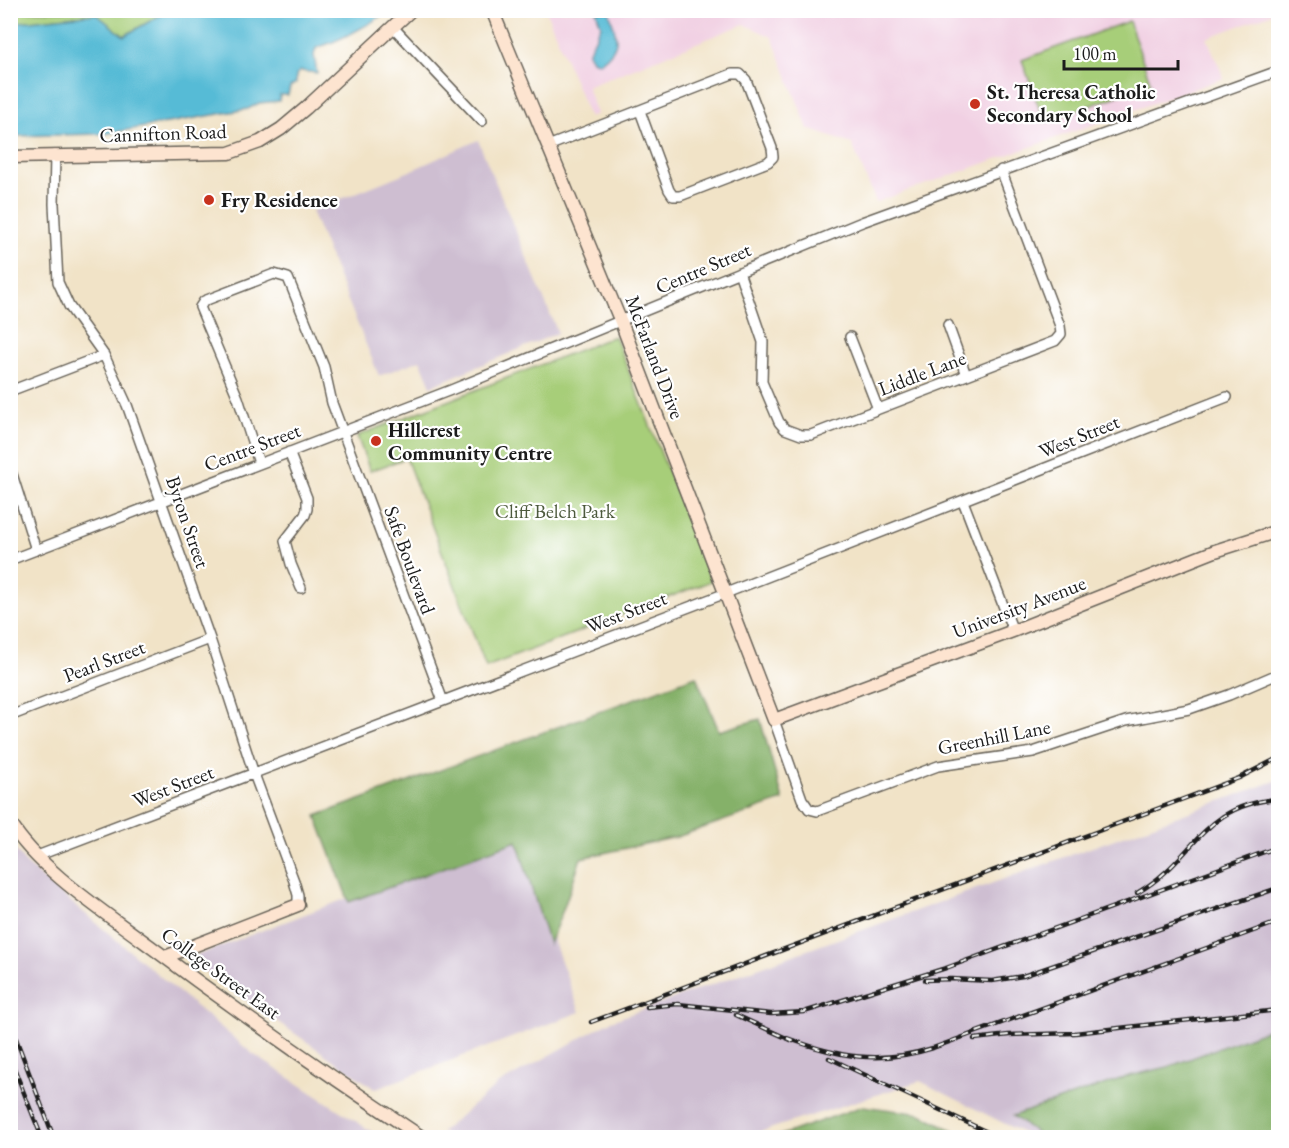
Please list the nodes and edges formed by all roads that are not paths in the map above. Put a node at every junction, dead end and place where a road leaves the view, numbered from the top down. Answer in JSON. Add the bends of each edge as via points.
{"nodes":[{"id":1,"x":411,"y":10,"type":"edge"},
{"id":2,"x":492,"y":10,"type":"edge"},
{"id":3,"x":393,"y":27,"type":"junction"},
{"id":4,"x":1278,"y":71,"type":"edge"},
{"id":5,"x":640,"y":111,"type":"junction"},
{"id":6,"x":482,"y":121,"type":"dead end"},
{"id":7,"x":548,"y":146,"type":"junction"},
{"id":8,"x":55,"y":155,"type":"junction"},
{"id":9,"x":10,"y":157,"type":"edge"},
{"id":10,"x":1001,"y":171,"type":"junction"},
{"id":11,"x":739,"y":272,"type":"junction"},
{"id":12,"x":621,"y":322,"type":"junction"},
{"id":13,"x":948,"y":325,"type":"dead end"},
{"id":14,"x":850,"y":337,"type":"dead end"},
{"id":15,"x":104,"y":354,"type":"junction"},
{"id":16,"x":966,"y":375,"type":"junction"},
{"id":17,"x":10,"y":392,"type":"edge"},
{"id":18,"x":1227,"y":397,"type":"dead end"},
{"id":19,"x":878,"y":409,"type":"junction"},
{"id":20,"x":342,"y":431,"type":"junction"},
{"id":21,"x":289,"y":452,"type":"junction"},
{"id":22,"x":259,"y":463,"type":"junction"},
{"id":23,"x":12,"y":474,"type":"dead end"},
{"id":24,"x":162,"y":501,"type":"junction"},
{"id":25,"x":963,"y":501,"type":"junction"},
{"id":26,"x":1278,"y":532,"type":"edge"},
{"id":27,"x":36,"y":550,"type":"junction"},
{"id":28,"x":10,"y":560,"type":"edge"},
{"id":29,"x":301,"y":588,"type":"dead end"},
{"id":30,"x":726,"y":593,"type":"junction"},
{"id":31,"x":1013,"y":631,"type":"junction"},
{"id":32,"x":210,"y":639,"type":"junction"},
{"id":33,"x":1278,"y":674,"type":"edge"},
{"id":34,"x":443,"y":701,"type":"junction"},
{"id":35,"x":10,"y":716,"type":"edge"},
{"id":36,"x":774,"y":720,"type":"junction"},
{"id":37,"x":254,"y":774,"type":"junction"},
{"id":38,"x":10,"y":823,"type":"edge"},
{"id":39,"x":37,"y":856,"type":"junction"},
{"id":40,"x":297,"y":905,"type":"joint"},
{"id":41,"x":165,"y":957,"type":"junction"},
{"id":42,"x":423,"y":1137,"type":"edge"}],
"edges":[{"from":1,"to":3,"type":"street","name":"Cannifton Road"},
{"from":2,"to":7,"type":"street","name":"McFarland Drive"},
{"from":3,"to":6,"type":"street"},
{"from":3,"to":8,"type":"street","name":"Cannifton Road","via":[[306,108],[260,142],[229,153]]},
{"from":4,"to":10,"type":"street","name":"Centre Street"},
{"from":5,"to":5,"type":"street","via":[[740,74],[746,80],[773,157],[674,196]]},
{"from":5,"to":7,"type":"street"},
{"from":7,"to":12,"type":"street","name":"McFarland Drive"},
{"from":8,"to":9,"type":"street","name":"Cannifton Road"},
{"from":8,"to":15,"type":"street","name":"Byron Street","via":[[58,282],[69,306]]},
{"from":10,"to":11,"type":"street","name":"Centre Street"},
{"from":10,"to":16,"type":"street","name":"Liddle Lane","via":[[1061,334],[1055,342]]},
{"from":11,"to":12,"type":"street","name":"Centre Street"},
{"from":11,"to":19,"type":"street","name":"Liddle Lane","via":[[763,342],[762,382],[785,429],[811,435]]},
{"from":12,"to":20,"type":"street","name":"Centre Street"},
{"from":12,"to":30,"type":"street","name":"McFarland Drive"},
{"from":13,"to":16,"type":"street"},
{"from":14,"to":19,"type":"street"},
{"from":15,"to":17,"type":"street"},
{"from":15,"to":24,"type":"street","name":"Byron Street"},
{"from":16,"to":19,"type":"street","name":"Liddle Lane"},
{"from":18,"to":25,"type":"street","name":"West Street"},
{"from":20,"to":21,"type":"street","name":"Centre Street"},
{"from":20,"to":22,"type":"street","name":"Safe Boulevard","via":[[324,368],[288,278],[274,274],[204,301],[200,307],[238,398]]},
{"from":20,"to":34,"type":"street","name":"Safe Boulevard"},
{"from":21,"to":22,"type":"street","name":"Centre Street"},
{"from":21,"to":29,"type":"street","via":[[307,498],[305,515],[285,541]]},
{"from":22,"to":24,"type":"street","name":"Centre Street"},
{"from":23,"to":27,"type":"street"},
{"from":24,"to":27,"type":"street","name":"Centre Street"},
{"from":24,"to":32,"type":"street","name":"Byron Street"},
{"from":25,"to":30,"type":"street","name":"West Street"},
{"from":25,"to":31,"type":"street"},
{"from":26,"to":31,"type":"street","name":"University Avenue","via":[[1215,551]]},
{"from":27,"to":28,"type":"street","name":"Centre Street"},
{"from":30,"to":34,"type":"street","name":"West Street"},
{"from":30,"to":36,"type":"street","name":"McFarland Drive"},
{"from":31,"to":36,"type":"street","name":"University Avenue"},
{"from":32,"to":35,"type":"street","name":"Pearl Street"},
{"from":32,"to":37,"type":"street","name":"Byron Street"},
{"from":33,"to":36,"type":"street","name":"Greenhill Lane","via":[[1189,709],[1126,721],[1033,752],[939,766],[817,811],[809,809],[802,799]]},
{"from":34,"to":37,"type":"street","name":"West Street"},
{"from":37,"to":39,"type":"street","name":"West Street"},
{"from":37,"to":40,"type":"street","name":"Byron Street","via":[[294,881]]},
{"from":38,"to":39,"type":"street","name":"College Street East"},
{"from":39,"to":41,"type":"street","name":"College Street East"},
{"from":40,"to":41,"type":"street"},
{"from":41,"to":42,"type":"street","name":"College Street East"}]}
